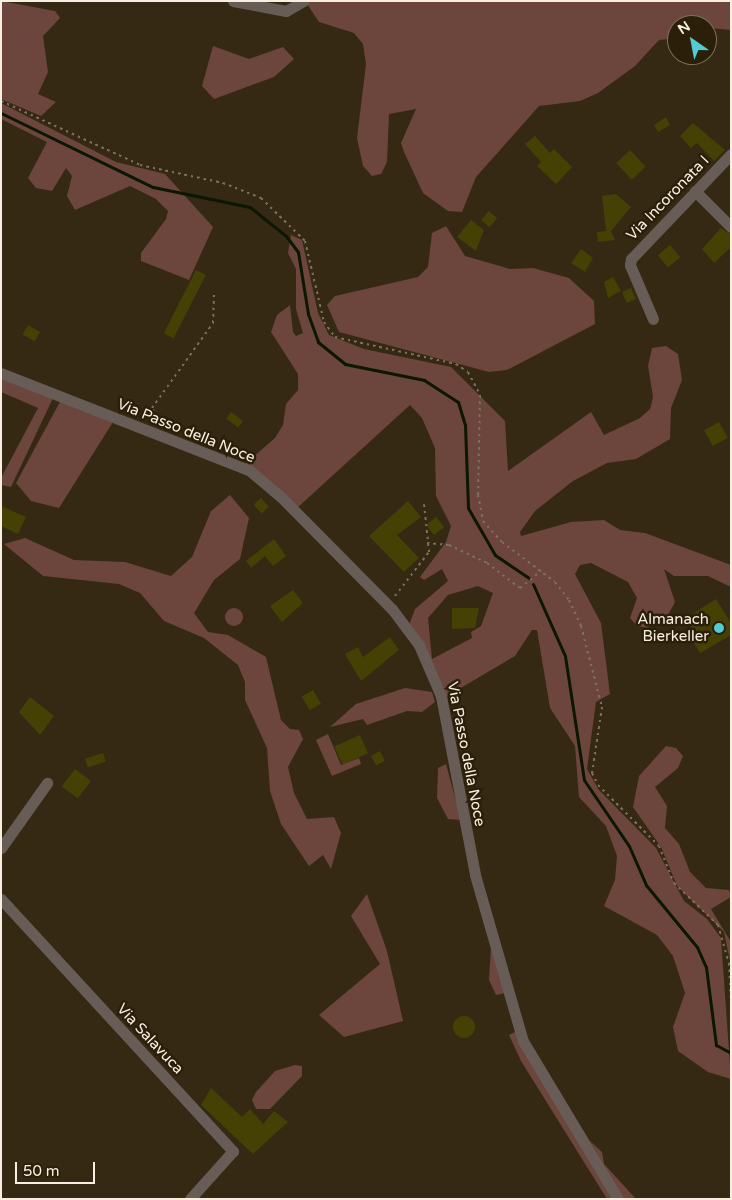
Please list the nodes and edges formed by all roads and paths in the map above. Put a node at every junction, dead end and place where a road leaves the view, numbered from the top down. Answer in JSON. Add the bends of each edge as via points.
{"nodes":[{"id":1,"x":233,"y":1,"type":"edge"},
{"id":2,"x":303,"y":1,"type":"edge"},
{"id":3,"x":1,"y":101,"type":"edge"},
{"id":4,"x":731,"y":154,"type":"edge"},
{"id":5,"x":694,"y":191,"type":"junction"},
{"id":6,"x":731,"y":227,"type":"edge"},
{"id":7,"x":214,"y":292,"type":"dead end"},
{"id":8,"x":653,"y":319,"type":"dead end"},
{"id":9,"x":1,"y":374,"type":"edge"},
{"id":10,"x":164,"y":427,"type":"dead end"},
{"id":11,"x":424,"y":504,"type":"dead end"},
{"id":12,"x":428,"y":543,"type":"junction"},
{"id":13,"x":541,"y":571,"type":"junction"},
{"id":14,"x":387,"y":605,"type":"junction"},
{"id":15,"x":47,"y":783,"type":"dead end"},
{"id":16,"x":1,"y":848,"type":"edge"},
{"id":17,"x":1,"y":899,"type":"edge"},
{"id":18,"x":731,"y":999,"type":"edge"},
{"id":19,"x":190,"y":1199,"type":"edge"},
{"id":20,"x":618,"y":1199,"type":"edge"}],
"edges":[{"from":1,"to":2,"type":"street","via":[[286,11]]},
{"from":3,"to":13,"type":"path","via":[[140,165],[223,183],[261,198],[305,240],[324,322],[335,337],[456,364],[468,372],[480,395],[479,510],[502,542]]},
{"from":4,"to":5,"type":"street","name":"Via Incoronata I"},
{"from":5,"to":6,"type":"street"},
{"from":5,"to":8,"type":"street","name":"Via Incoronata I","via":[[631,259],[630,265]]},
{"from":7,"to":10,"type":"path","via":[[213,323],[152,408]]},
{"from":9,"to":14,"type":"street","name":"Via Passo della Noce","via":[[249,470],[282,498]]},
{"from":11,"to":12,"type":"path"},
{"from":12,"to":13,"type":"path","via":[[449,545],[487,563],[520,588]]},
{"from":12,"to":14,"type":"path","via":[[429,552],[422,565]]},
{"from":13,"to":18,"type":"path","via":[[569,600],[594,670],[602,706],[592,773],[598,785],[659,846],[674,882],[718,925],[728,963]]},
{"from":14,"to":20,"type":"street","name":"Via Passo della Noce","via":[[419,646],[441,696],[476,875],[523,1041]]},
{"from":15,"to":16,"type":"street"},
{"from":17,"to":19,"type":"street","name":"Via Salavuca","via":[[233,1152]]}]}
